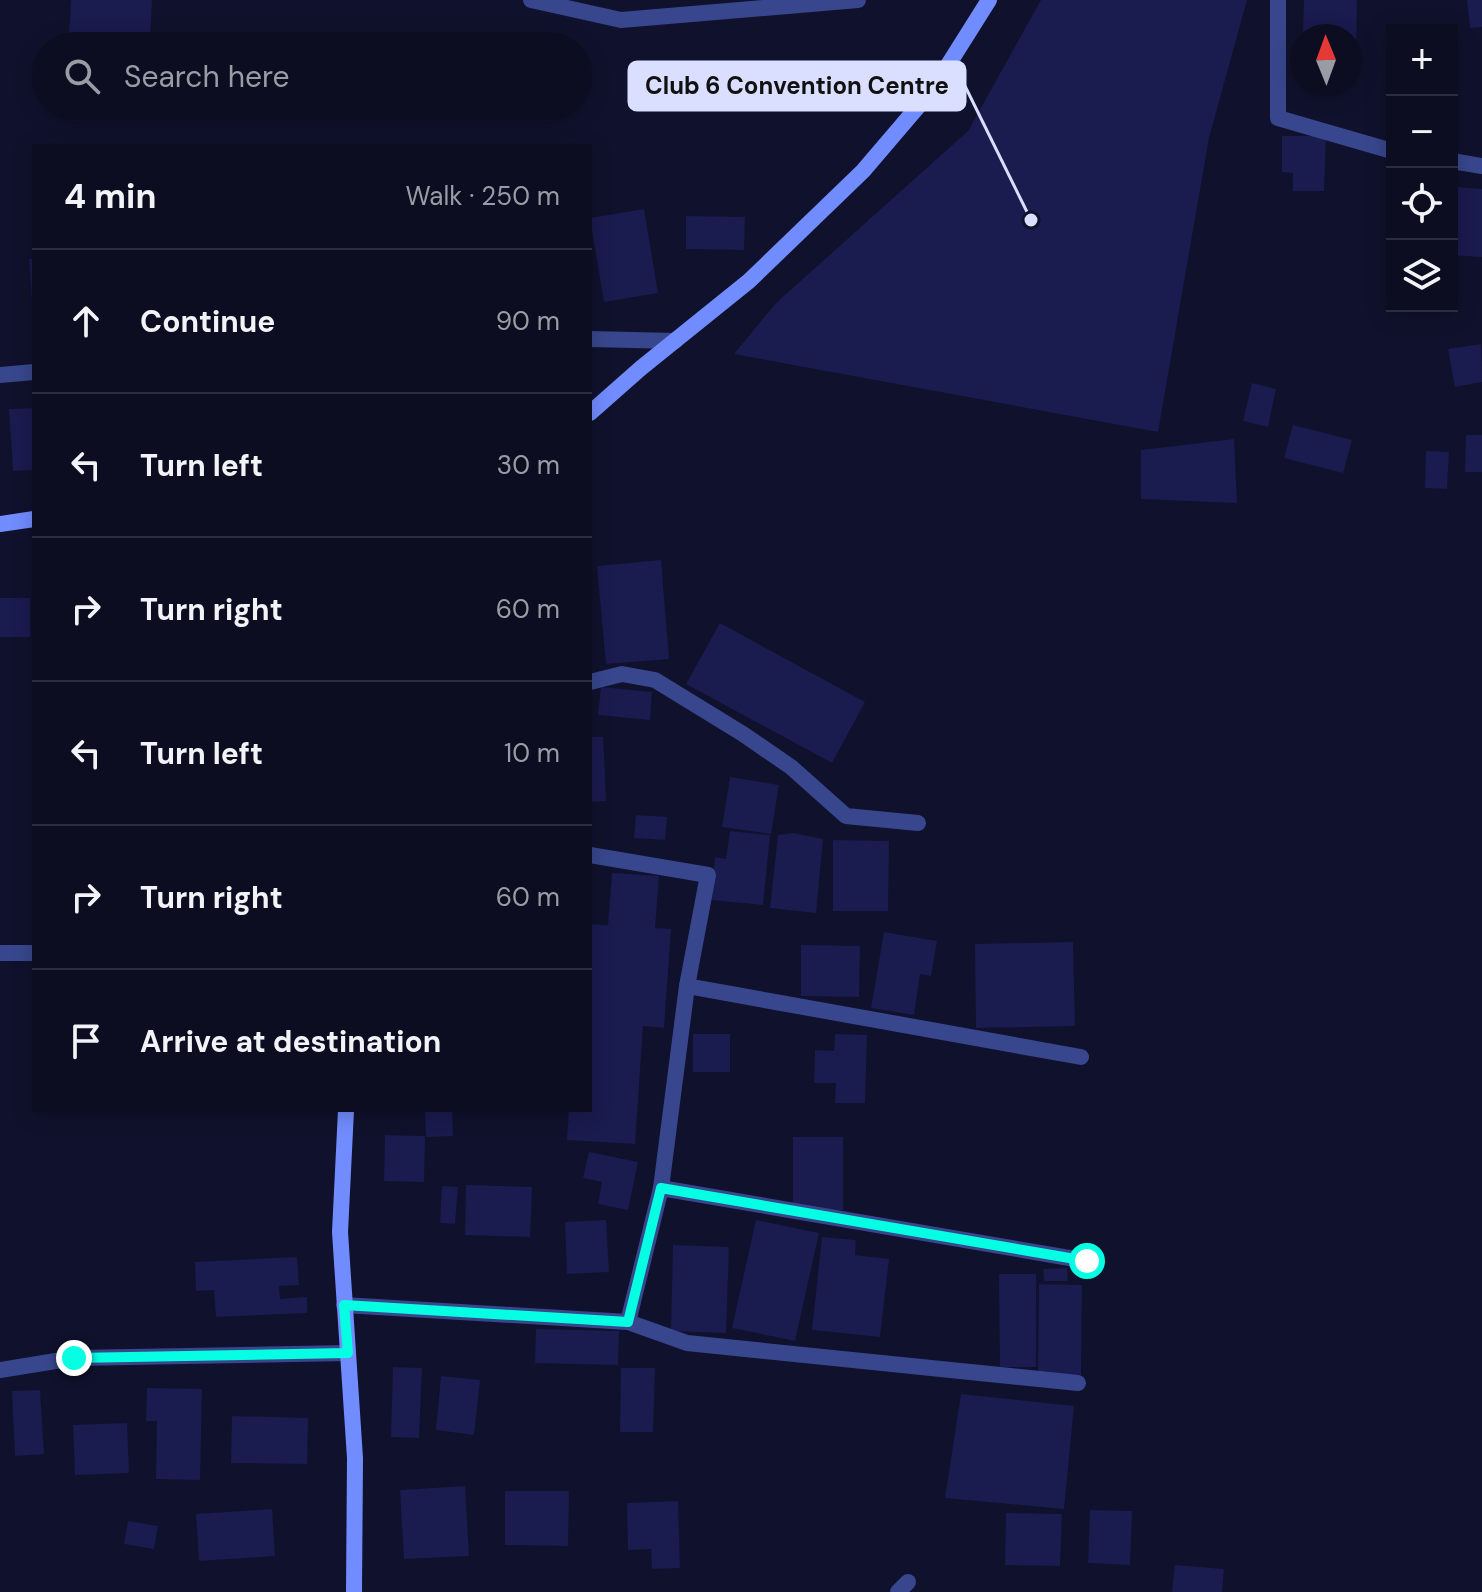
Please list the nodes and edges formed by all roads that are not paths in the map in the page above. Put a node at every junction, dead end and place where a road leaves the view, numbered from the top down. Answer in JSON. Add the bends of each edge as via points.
{"nodes":[{"id":1,"x":531,"y":0,"type":"edge"},
{"id":2,"x":858,"y":0,"type":"edge"},
{"id":3,"x":989,"y":0,"type":"edge"},
{"id":4,"x":1278,"y":0,"type":"edge"},
{"id":5,"x":1386,"y":149,"type":"edge"},
{"id":6,"x":1458,"y":162,"type":"edge"},
{"id":7,"x":1482,"y":166,"type":"edge"},
{"id":8,"x":592,"y":339,"type":"edge"},
{"id":9,"x":675,"y":341,"type":"junction"},
{"id":10,"x":32,"y":372,"type":"edge"},
{"id":11,"x":0,"y":375,"type":"edge"},
{"id":12,"x":592,"y":411,"type":"edge"},
{"id":13,"x":32,"y":519,"type":"edge"},
{"id":14,"x":0,"y":524,"type":"edge"},
{"id":15,"x":592,"y":682,"type":"edge"},
{"id":16,"x":918,"y":823,"type":"dead end"},
{"id":17,"x":592,"y":855,"type":"edge"},
{"id":18,"x":0,"y":953,"type":"edge"},
{"id":19,"x":32,"y":953,"type":"edge"},
{"id":20,"x":687,"y":986,"type":"junction"},
{"id":21,"x":1081,"y":1057,"type":"dead end"},
{"id":22,"x":346,"y":1112,"type":"edge"},
{"id":23,"x":661,"y":1188,"type":"junction"},
{"id":24,"x":1087,"y":1261,"type":"dead end"},
{"id":25,"x":344,"y":1305,"type":"junction"},
{"id":26,"x":628,"y":1322,"type":"junction"},
{"id":27,"x":348,"y":1353,"type":"junction"},
{"id":28,"x":0,"y":1370,"type":"edge"},
{"id":29,"x":1078,"y":1383,"type":"dead end"},
{"id":30,"x":354,"y":1592,"type":"edge"}],
"edges":[{"from":1,"to":2,"type":"street","via":[[621,20]]},
{"from":3,"to":9,"type":"main road","via":[[933,89],[863,171],[749,281]]},
{"from":4,"to":5,"type":"street","via":[[1278,118]]},
{"from":6,"to":7,"type":"street"},
{"from":8,"to":9,"type":"street"},
{"from":9,"to":12,"type":"main road"},
{"from":10,"to":11,"type":"street"},
{"from":13,"to":14,"type":"main road"},
{"from":15,"to":16,"type":"street","via":[[622,674],[655,680],[791,767],[846,816]]},
{"from":17,"to":20,"type":"street","via":[[708,875]]},
{"from":18,"to":19,"type":"street"},
{"from":20,"to":21,"type":"street"},
{"from":20,"to":23,"type":"street"},
{"from":22,"to":25,"type":"main road","via":[[340,1232]]},
{"from":23,"to":24,"type":"street"},
{"from":23,"to":26,"type":"street"},
{"from":25,"to":26,"type":"street"},
{"from":25,"to":27,"type":"main road"},
{"from":26,"to":29,"type":"street","via":[[687,1343]]},
{"from":27,"to":28,"type":"street","via":[[74,1358]]},
{"from":27,"to":30,"type":"main road","via":[[355,1458]]}]}
